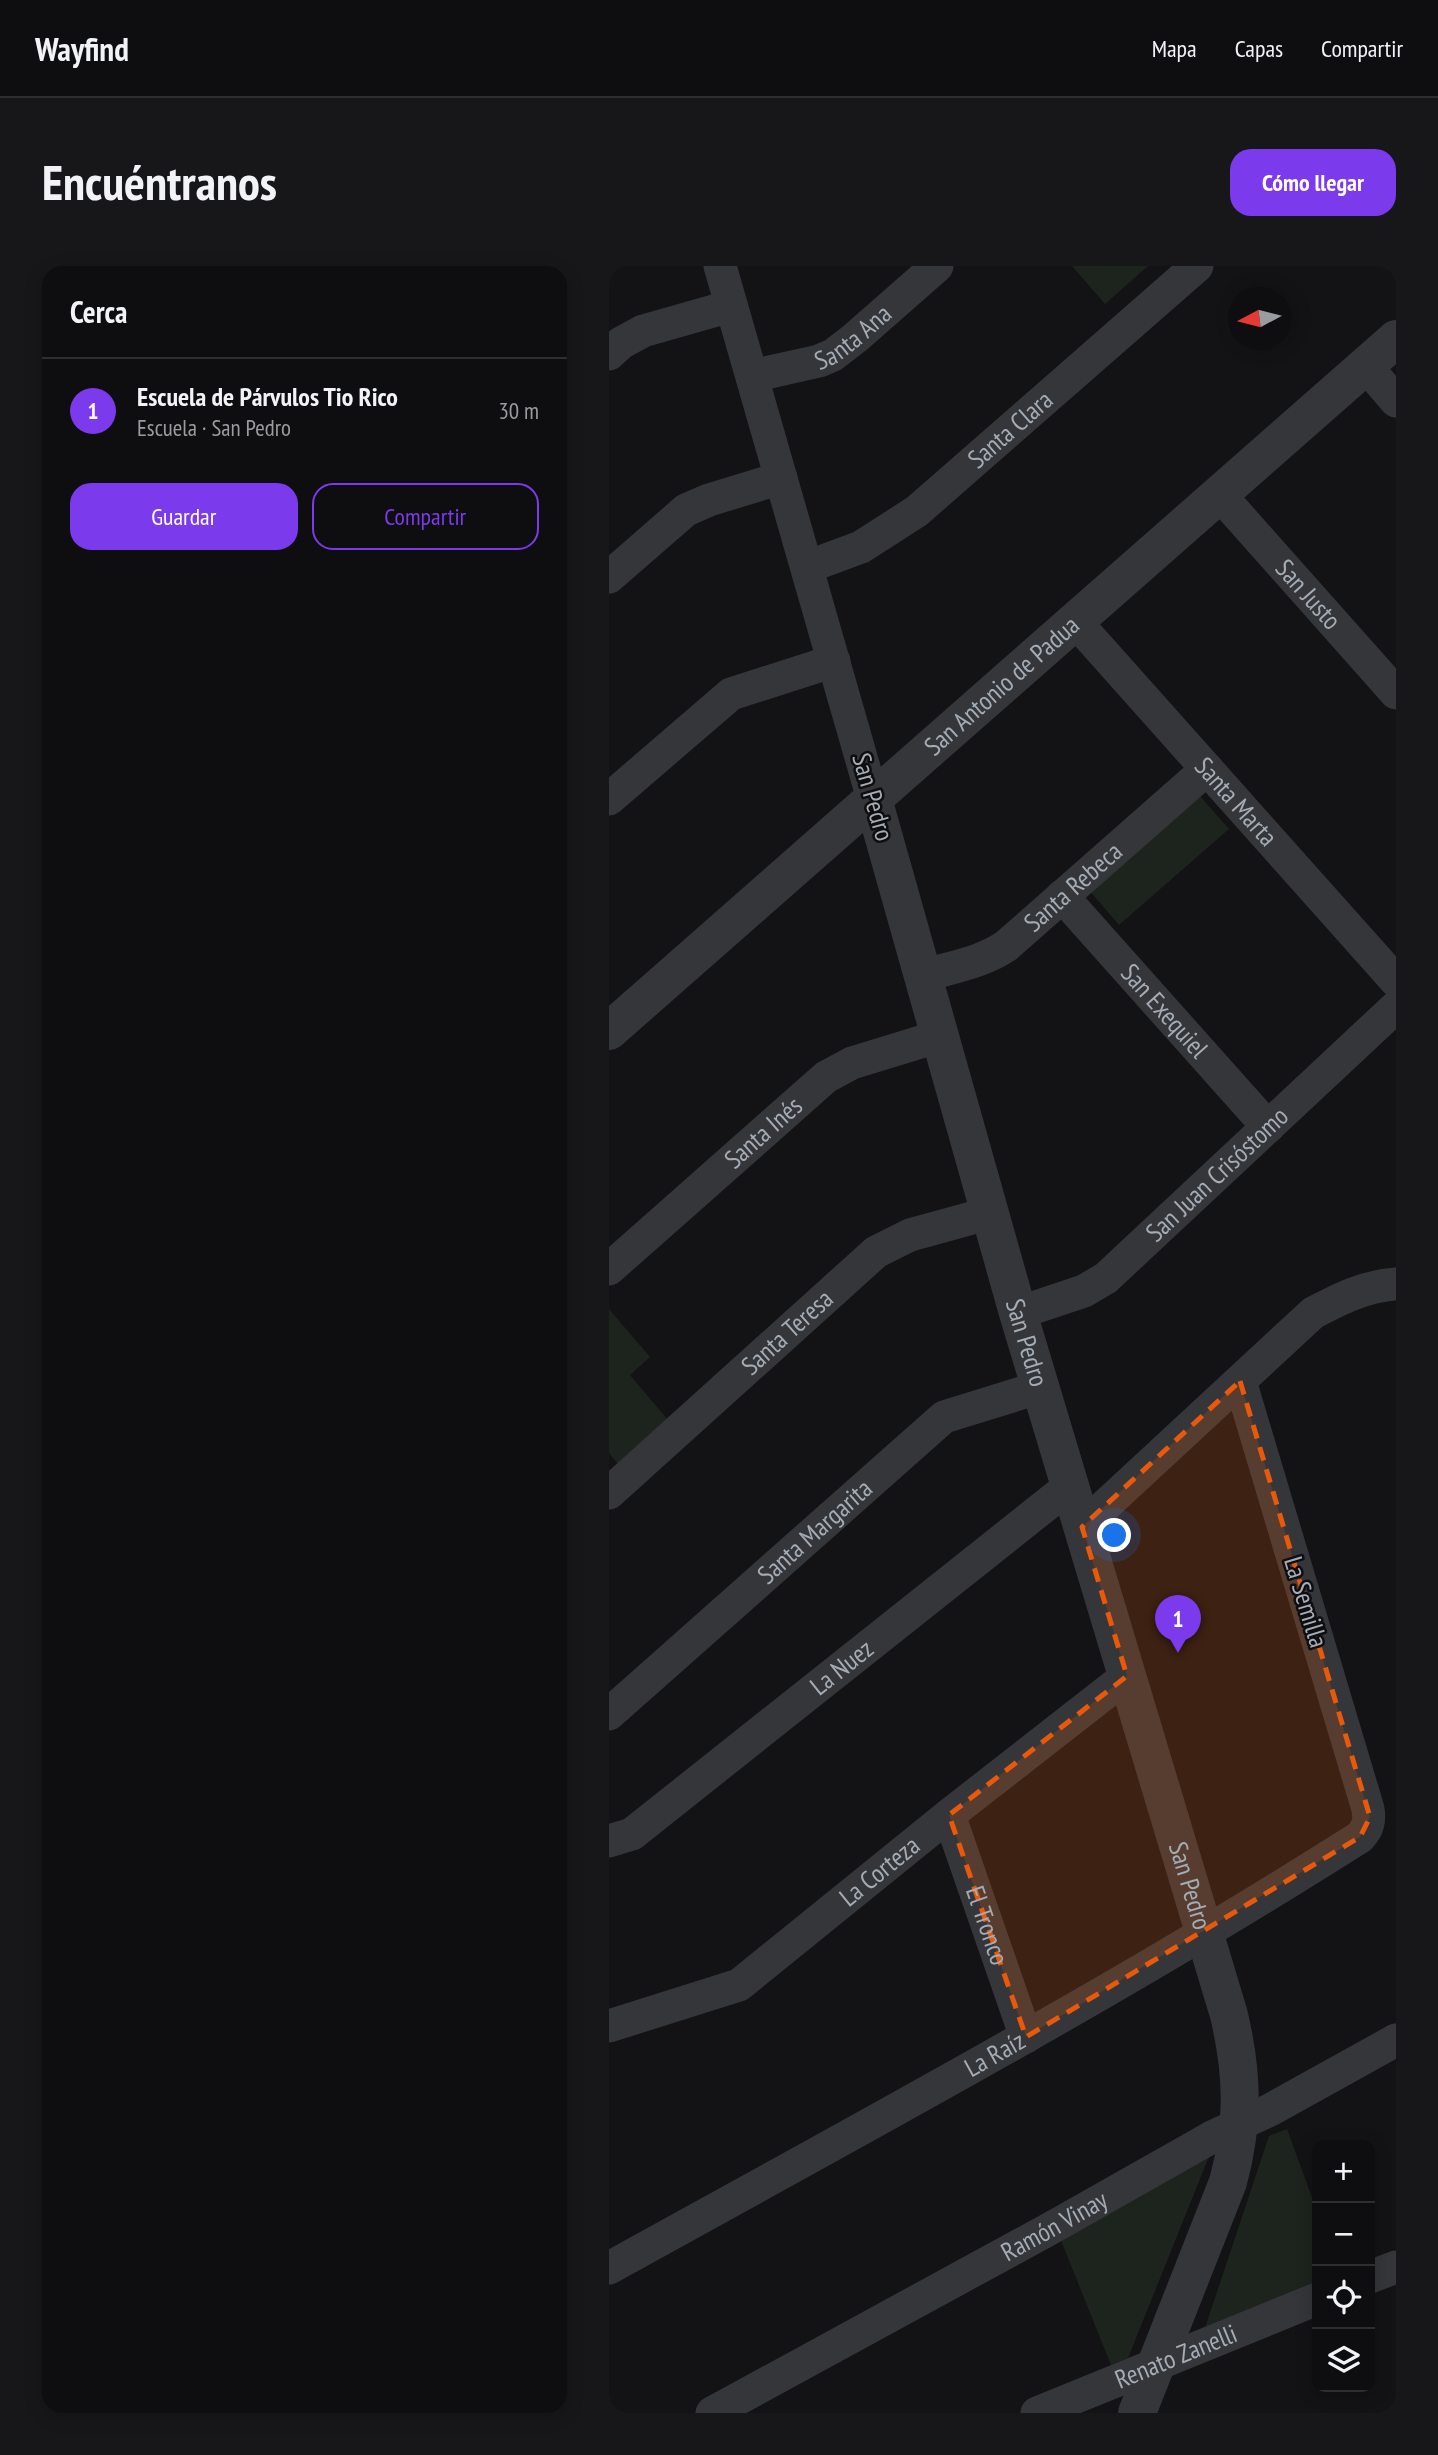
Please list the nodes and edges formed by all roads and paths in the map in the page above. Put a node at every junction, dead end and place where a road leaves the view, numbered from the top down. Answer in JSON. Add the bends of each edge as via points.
{"nodes":[{"id":1,"x":720,"y":266,"type":"edge"},
{"id":2,"x":937,"y":266,"type":"edge"},
{"id":3,"x":1197,"y":266,"type":"edge"},
{"id":4,"x":731,"y":306,"type":"junction"},
{"id":5,"x":1396,"y":339,"type":"edge"},
{"id":6,"x":609,"y":354,"type":"edge"},
{"id":7,"x":1366,"y":366,"type":"junction"},
{"id":8,"x":752,"y":376,"type":"junction"},
{"id":9,"x":1396,"y":401,"type":"edge"},
{"id":10,"x":781,"y":478,"type":"junction"},
{"id":11,"x":1220,"y":495,"type":"junction"},
{"id":12,"x":807,"y":567,"type":"junction"},
{"id":13,"x":609,"y":577,"type":"edge"},
{"id":14,"x":1075,"y":621,"type":"junction"},
{"id":15,"x":834,"y":661,"type":"junction"},
{"id":16,"x":1396,"y":693,"type":"edge"},
{"id":17,"x":1207,"y":769,"type":"junction"},
{"id":18,"x":609,"y":799,"type":"edge"},
{"id":19,"x":873,"y":799,"type":"junction"},
{"id":20,"x":1062,"y":896,"type":"junction"},
{"id":21,"x":923,"y":976,"type":"junction"},
{"id":22,"x":1396,"y":981,"type":"edge"},
{"id":23,"x":1396,"y":1007,"type":"edge"},
{"id":24,"x":609,"y":1031,"type":"edge"},
{"id":25,"x":940,"y":1036,"type":"junction"},
{"id":26,"x":1268,"y":1127,"type":"junction"},
{"id":27,"x":990,"y":1213,"type":"junction"},
{"id":28,"x":609,"y":1269,"type":"edge"},
{"id":29,"x":1396,"y":1284,"type":"edge"},
{"id":30,"x":1018,"y":1312,"type":"junction"},
{"id":31,"x":1240,"y":1381,"type":"junction"},
{"id":32,"x":1041,"y":1387,"type":"junction"},
{"id":33,"x":1070,"y":1486,"type":"junction"},
{"id":34,"x":609,"y":1493,"type":"edge"},
{"id":35,"x":1082,"y":1527,"type":"junction"},
{"id":36,"x":1127,"y":1676,"type":"junction"},
{"id":37,"x":609,"y":1714,"type":"edge"},
{"id":38,"x":949,"y":1815,"type":"junction"},
{"id":39,"x":1369,"y":1824,"type":"joint"},
{"id":40,"x":609,"y":1841,"type":"edge"},
{"id":41,"x":1204,"y":1934,"type":"junction"},
{"id":42,"x":609,"y":2026,"type":"edge"},
{"id":43,"x":1026,"y":2037,"type":"junction"},
{"id":44,"x":1396,"y":2040,"type":"edge"},
{"id":45,"x":1240,"y":2124,"type":"junction"},
{"id":46,"x":1396,"y":2267,"type":"edge"},
{"id":47,"x":609,"y":2268,"type":"edge"},
{"id":48,"x":1375,"y":2275,"type":"edge"},
{"id":49,"x":1312,"y":2301,"type":"edge"},
{"id":50,"x":1155,"y":2367,"type":"junction"},
{"id":51,"x":712,"y":2413,"type":"edge"},
{"id":52,"x":1037,"y":2413,"type":"edge"},
{"id":53,"x":1137,"y":2413,"type":"edge"}],
"edges":[{"from":1,"to":4,"type":"street","name":"San Pedro"},
{"from":2,"to":8,"type":"street","name":"Santa Ana","via":[[832,355]]},
{"from":3,"to":12,"type":"street","name":"Santa Clara","via":[[917,511],[861,547]]},
{"from":4,"to":6,"type":"street","via":[[643,331]]},
{"from":4,"to":8,"type":"street","name":"San Pedro"},
{"from":5,"to":7,"type":"street","name":"San Antonio de Padua"},
{"from":7,"to":9,"type":"street"},
{"from":7,"to":11,"type":"street","name":"San Antonio de Padua"},
{"from":8,"to":10,"type":"street","name":"San Pedro"},
{"from":10,"to":12,"type":"street","name":"San Pedro"},
{"from":10,"to":13,"type":"street","via":[[686,510]]},
{"from":11,"to":14,"type":"street","name":"San Antonio de Padua"},
{"from":11,"to":16,"type":"street","name":"San Justo"},
{"from":12,"to":15,"type":"street","name":"San Pedro"},
{"from":14,"to":17,"type":"street","name":"Santa Marta"},
{"from":14,"to":19,"type":"street","name":"San Antonio de Padua"},
{"from":15,"to":18,"type":"street","via":[[731,694]]},
{"from":15,"to":19,"type":"street","name":"San Pedro"},
{"from":17,"to":20,"type":"street","name":"Santa Rebeca"},
{"from":17,"to":22,"type":"street","name":"Santa Marta"},
{"from":19,"to":21,"type":"street","name":"San Pedro"},
{"from":19,"to":24,"type":"street","name":"San Antonio de Padua"},
{"from":20,"to":21,"type":"street","name":"Santa Rebeca","via":[[993,954]]},
{"from":20,"to":26,"type":"street","name":"San Exequiel"},
{"from":21,"to":25,"type":"street","name":"San Pedro"},
{"from":23,"to":26,"type":"street","name":"San Juan Crisóstomo"},
{"from":25,"to":27,"type":"street","name":"San Pedro"},
{"from":25,"to":28,"type":"street","name":"Santa Inés","via":[[852,1063],[826,1077]]},
{"from":26,"to":30,"type":"street","name":"San Juan Crisóstomo","via":[[1106,1279],[1084,1291]]},
{"from":27,"to":30,"type":"street","name":"San Pedro"},
{"from":27,"to":34,"type":"street","name":"Santa Teresa","via":[[910,1235],[876,1252]]},
{"from":29,"to":31,"type":"street","via":[[1364,1289],[1313,1314]]},
{"from":30,"to":32,"type":"street","name":"San Pedro"},
{"from":31,"to":35,"type":"street"},
{"from":31,"to":39,"type":"street","name":"La Semilla"},
{"from":32,"to":33,"type":"street","name":"San Pedro"},
{"from":32,"to":37,"type":"street","name":"Santa Margarita","via":[[944,1417]]},
{"from":33,"to":35,"type":"street","name":"San Pedro"},
{"from":33,"to":40,"type":"street","name":"La Nuez","via":[[632,1834]]},
{"from":35,"to":36,"type":"street","name":"San Pedro"},
{"from":36,"to":38,"type":"street","name":"La Corteza"},
{"from":36,"to":41,"type":"street","name":"San Pedro"},
{"from":38,"to":42,"type":"street","name":"La Corteza","via":[[739,1985]]},
{"from":38,"to":43,"type":"street","name":"El Tronco"},
{"from":39,"to":41,"type":"street","name":"La Raíz","via":[[1360,1837]]},
{"from":41,"to":43,"type":"street","name":"La Raíz"},
{"from":41,"to":45,"type":"street","name":"San Pedro","via":[[1237,2051]]},
{"from":43,"to":47,"type":"street","name":"La Raíz"},
{"from":44,"to":45,"type":"street","name":"Ramón Vinay"},
{"from":45,"to":50,"type":"street","name":"San Pedro","via":[[1228,2182]]},
{"from":45,"to":51,"type":"street","name":"Ramón Vinay"},
{"from":46,"to":48,"type":"street"},
{"from":49,"to":50,"type":"street","name":"Renato Zanelli"},
{"from":50,"to":52,"type":"street","name":"Renato Zanelli"},
{"from":50,"to":53,"type":"street","name":"San Pedro"}]}
